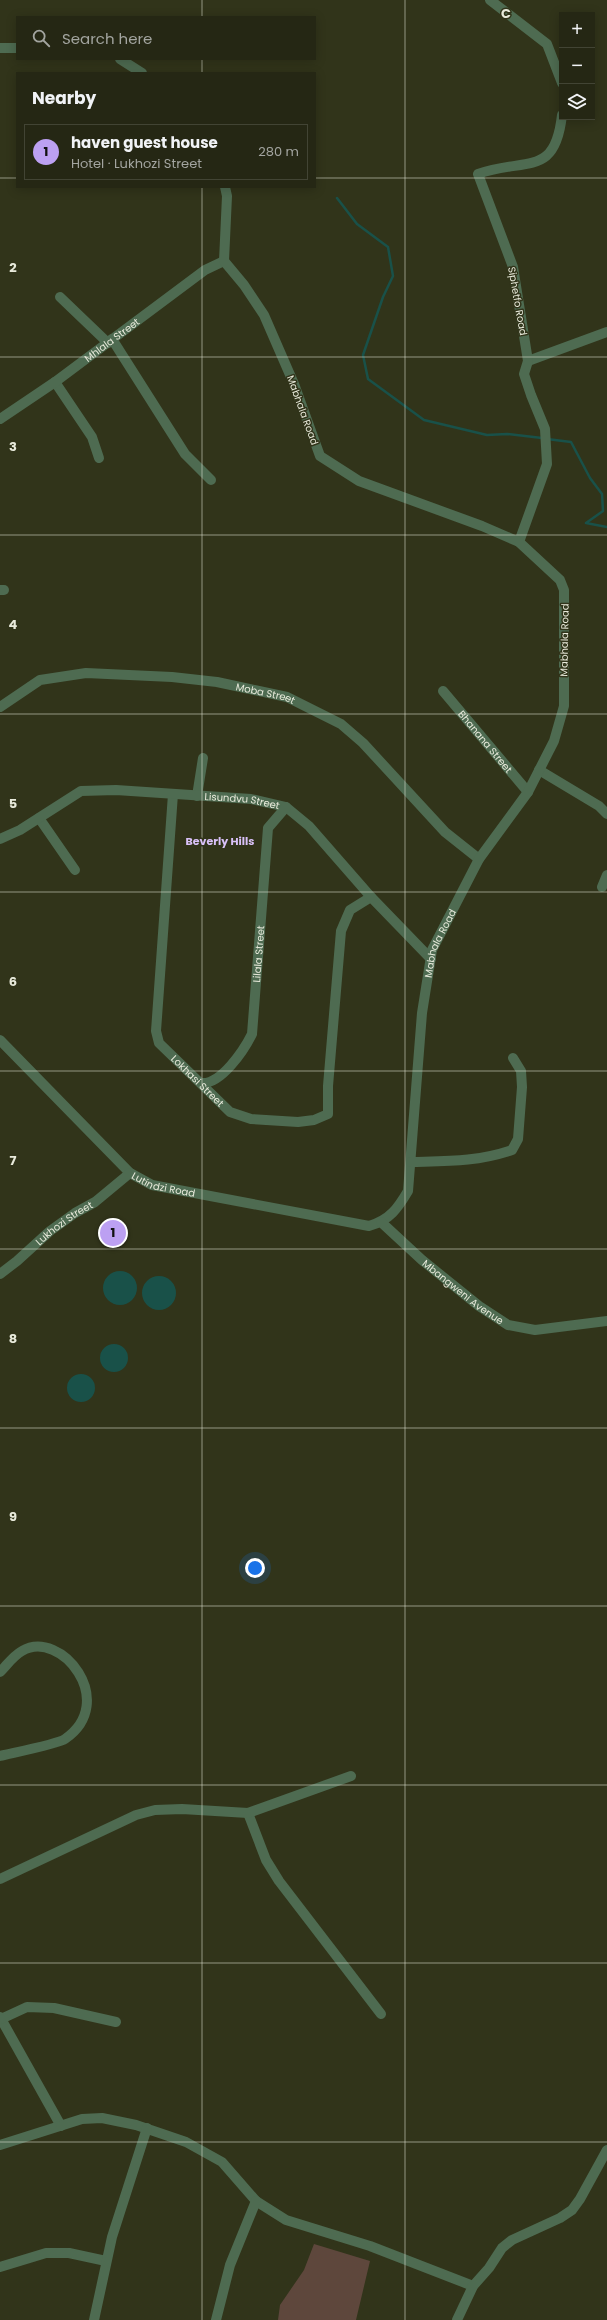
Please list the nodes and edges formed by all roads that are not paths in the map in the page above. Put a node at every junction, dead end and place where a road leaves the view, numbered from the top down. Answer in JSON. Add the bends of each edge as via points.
{"nodes":[{"id":1,"x":490,"y":0,"type":"edge"},
{"id":2,"x":0,"y":48,"type":"edge"},
{"id":3,"x":16,"y":48,"type":"edge"},
{"id":4,"x":122,"y":60,"type":"edge"},
{"id":5,"x":140,"y":72,"type":"edge"},
{"id":6,"x":559,"y":75,"type":"edge"},
{"id":7,"x":561,"y":120,"type":"edge"},
{"id":8,"x":225,"y":188,"type":"edge"},
{"id":9,"x":224,"y":261,"type":"junction"},
{"id":10,"x":60,"y":297,"type":"dead end"},
{"id":11,"x":607,"y":332,"type":"edge"},
{"id":12,"x":110,"y":341,"type":"junction"},
{"id":13,"x":528,"y":361,"type":"junction"},
{"id":14,"x":55,"y":382,"type":"junction"},
{"id":15,"x":0,"y":419,"type":"edge"},
{"id":16,"x":99,"y":458,"type":"dead end"},
{"id":17,"x":211,"y":480,"type":"dead end"},
{"id":18,"x":519,"y":542,"type":"junction"},
{"id":19,"x":443,"y":691,"type":"dead end"},
{"id":20,"x":0,"y":707,"type":"edge"},
{"id":21,"x":202,"y":758,"type":"dead end"},
{"id":22,"x":539,"y":770,"type":"junction"},
{"id":23,"x":528,"y":792,"type":"junction"},
{"id":24,"x":174,"y":794,"type":"junction"},
{"id":25,"x":197,"y":796,"type":"junction"},
{"id":26,"x":286,"y":807,"type":"junction"},
{"id":27,"x":607,"y":814,"type":"edge"},
{"id":28,"x":39,"y":818,"type":"junction"},
{"id":29,"x":0,"y":839,"type":"edge"},
{"id":30,"x":479,"y":859,"type":"junction"},
{"id":31,"x":76,"y":870,"type":"dead end"},
{"id":32,"x":607,"y":875,"type":"edge"},
{"id":33,"x":602,"y":887,"type":"dead end"},
{"id":34,"x":371,"y":897,"type":"junction"},
{"id":35,"x":431,"y":959,"type":"junction"},
{"id":36,"x":0,"y":1040,"type":"edge"},
{"id":37,"x":513,"y":1058,"type":"dead end"},
{"id":38,"x":201,"y":1082,"type":"junction"},
{"id":39,"x":411,"y":1162,"type":"junction"},
{"id":40,"x":130,"y":1173,"type":"junction"},
{"id":41,"x":382,"y":1222,"type":"junction"},
{"id":42,"x":0,"y":1274,"type":"edge"},
{"id":43,"x":607,"y":1321,"type":"edge"},
{"id":44,"x":0,"y":1672,"type":"edge"},
{"id":45,"x":0,"y":1756,"type":"edge"},
{"id":46,"x":351,"y":1776,"type":"dead end"},
{"id":47,"x":248,"y":1813,"type":"junction"},
{"id":48,"x":0,"y":1879,"type":"edge"},
{"id":49,"x":381,"y":2014,"type":"dead end"},
{"id":50,"x":1,"y":2018,"type":"edge"},
{"id":51,"x":116,"y":2022,"type":"dead end"},
{"id":52,"x":61,"y":2126,"type":"junction"},
{"id":53,"x":147,"y":2128,"type":"junction"},
{"id":54,"x":0,"y":2145,"type":"edge"},
{"id":55,"x":607,"y":2150,"type":"edge"},
{"id":56,"x":256,"y":2201,"type":"junction"},
{"id":57,"x":106,"y":2261,"type":"junction"},
{"id":58,"x":0,"y":2267,"type":"edge"},
{"id":59,"x":473,"y":2286,"type":"junction"},
{"id":60,"x":94,"y":2320,"type":"edge"},
{"id":61,"x":216,"y":2320,"type":"edge"},
{"id":62,"x":457,"y":2320,"type":"edge"}],
"edges":[{"from":1,"to":6,"type":"street","via":[[547,44]]},
{"from":2,"to":3,"type":"street"},
{"from":4,"to":5,"type":"street"},
{"from":7,"to":13,"type":"street","name":"Siphetfo Road","via":[[554,149],[542,160],[495,168],[478,174],[513,267]]},
{"from":8,"to":9,"type":"street","via":[[228,196]]},
{"from":9,"to":12,"type":"street","name":"Mhlala Street","via":[[205,270]]},
{"from":9,"to":18,"type":"street","name":"Mabhala Road","via":[[264,315],[294,384],[320,456],[359,481]]},
{"from":10,"to":12,"type":"street"},
{"from":11,"to":13,"type":"street"},
{"from":12,"to":14,"type":"street","name":"Mhlala Street"},
{"from":12,"to":17,"type":"street","via":[[185,454]]},
{"from":13,"to":18,"type":"street","name":"Siphetfo Road","via":[[524,374],[545,429],[547,464]]},
{"from":14,"to":15,"type":"street","name":"Mhlala Street"},
{"from":14,"to":16,"type":"street","via":[[92,437]]},
{"from":18,"to":22,"type":"street","name":"Mabhala Road","via":[[560,580],[564,590],[564,706],[554,741]]},
{"from":19,"to":23,"type":"street","name":"Bhanana Street"},
{"from":20,"to":30,"type":"street","name":"Moba Street","via":[[40,680],[86,673],[217,682],[287,697],[340,724],[363,743],[445,832]]},
{"from":21,"to":25,"type":"street"},
{"from":22,"to":23,"type":"street","name":"Mabhala Road"},
{"from":22,"to":27,"type":"street","via":[[599,806]]},
{"from":23,"to":30,"type":"street","name":"Mabhala Road"},
{"from":24,"to":25,"type":"street","name":"Lisundvu Street"},
{"from":24,"to":28,"type":"street","name":"Lisundvu Street","via":[[116,790],[82,791]]},
{"from":24,"to":38,"type":"street","name":"Lokhasi Street","via":[[156,1031],[159,1043],[187,1072]]},
{"from":25,"to":26,"type":"street","name":"Lisundvu Street","via":[[251,799]]},
{"from":26,"to":34,"type":"street","name":"Lisundvu Street","via":[[309,826]]},
{"from":26,"to":38,"type":"street","name":"Lilala Street","via":[[268,828],[252,1034],[239,1056],[217,1079]]},
{"from":28,"to":29,"type":"street","name":"Lisundvu Street"},
{"from":28,"to":31,"type":"street"},
{"from":30,"to":35,"type":"street","name":"Mabhala Road","via":[[432,950]]},
{"from":32,"to":33,"type":"street"},
{"from":34,"to":35,"type":"street","name":"Lisundvu Street"},
{"from":34,"to":38,"type":"street","name":"Lokhasi Street","via":[[350,910],[341,931],[328,1114],[314,1120],[298,1122],[251,1119],[230,1112]]},
{"from":35,"to":39,"type":"street","name":"Mabhala Road","via":[[422,1013]]},
{"from":36,"to":40,"type":"street","name":"Lutindzi Road"},
{"from":37,"to":39,"type":"street","via":[[521,1071],[522,1087],[518,1139],[512,1150],[468,1161]]},
{"from":39,"to":41,"type":"street","name":"Mabhala Road","via":[[408,1191],[395,1212]]},
{"from":40,"to":41,"type":"street","name":"Lutindzi Road","via":[[152,1185],[369,1226]]},
{"from":40,"to":42,"type":"street","name":"Lukhozi Street","via":[[95,1202],[50,1231]]},
{"from":41,"to":43,"type":"street","name":"Mbangweni Avenue","via":[[422,1260],[479,1306],[508,1325],[535,1330]]},
{"from":44,"to":45,"type":"street","via":[[22,1650],[51,1648],[60,1653],[77,1671],[88,1696],[85,1717],[64,1740]]},
{"from":46,"to":47,"type":"street"},
{"from":47,"to":48,"type":"street","via":[[182,1809],[156,1810],[136,1815]]},
{"from":47,"to":49,"type":"street","via":[[266,1860],[279,1881]]},
{"from":50,"to":51,"type":"street","via":[[27,2007],[54,2008]]},
{"from":50,"to":52,"type":"street"},
{"from":52,"to":53,"type":"street","via":[[82,2119],[102,2118]]},
{"from":52,"to":54,"type":"street"},
{"from":53,"to":56,"type":"street","via":[[186,2142],[222,2162]]},
{"from":53,"to":57,"type":"street"},
{"from":55,"to":59,"type":"street","via":[[572,2210],[512,2240],[502,2248]]},
{"from":56,"to":59,"type":"street","via":[[286,2220],[370,2246]]},
{"from":56,"to":61,"type":"street","via":[[230,2265]]},
{"from":57,"to":58,"type":"street","via":[[69,2253],[46,2253]]},
{"from":57,"to":60,"type":"street"},
{"from":59,"to":62,"type":"street"}]}
